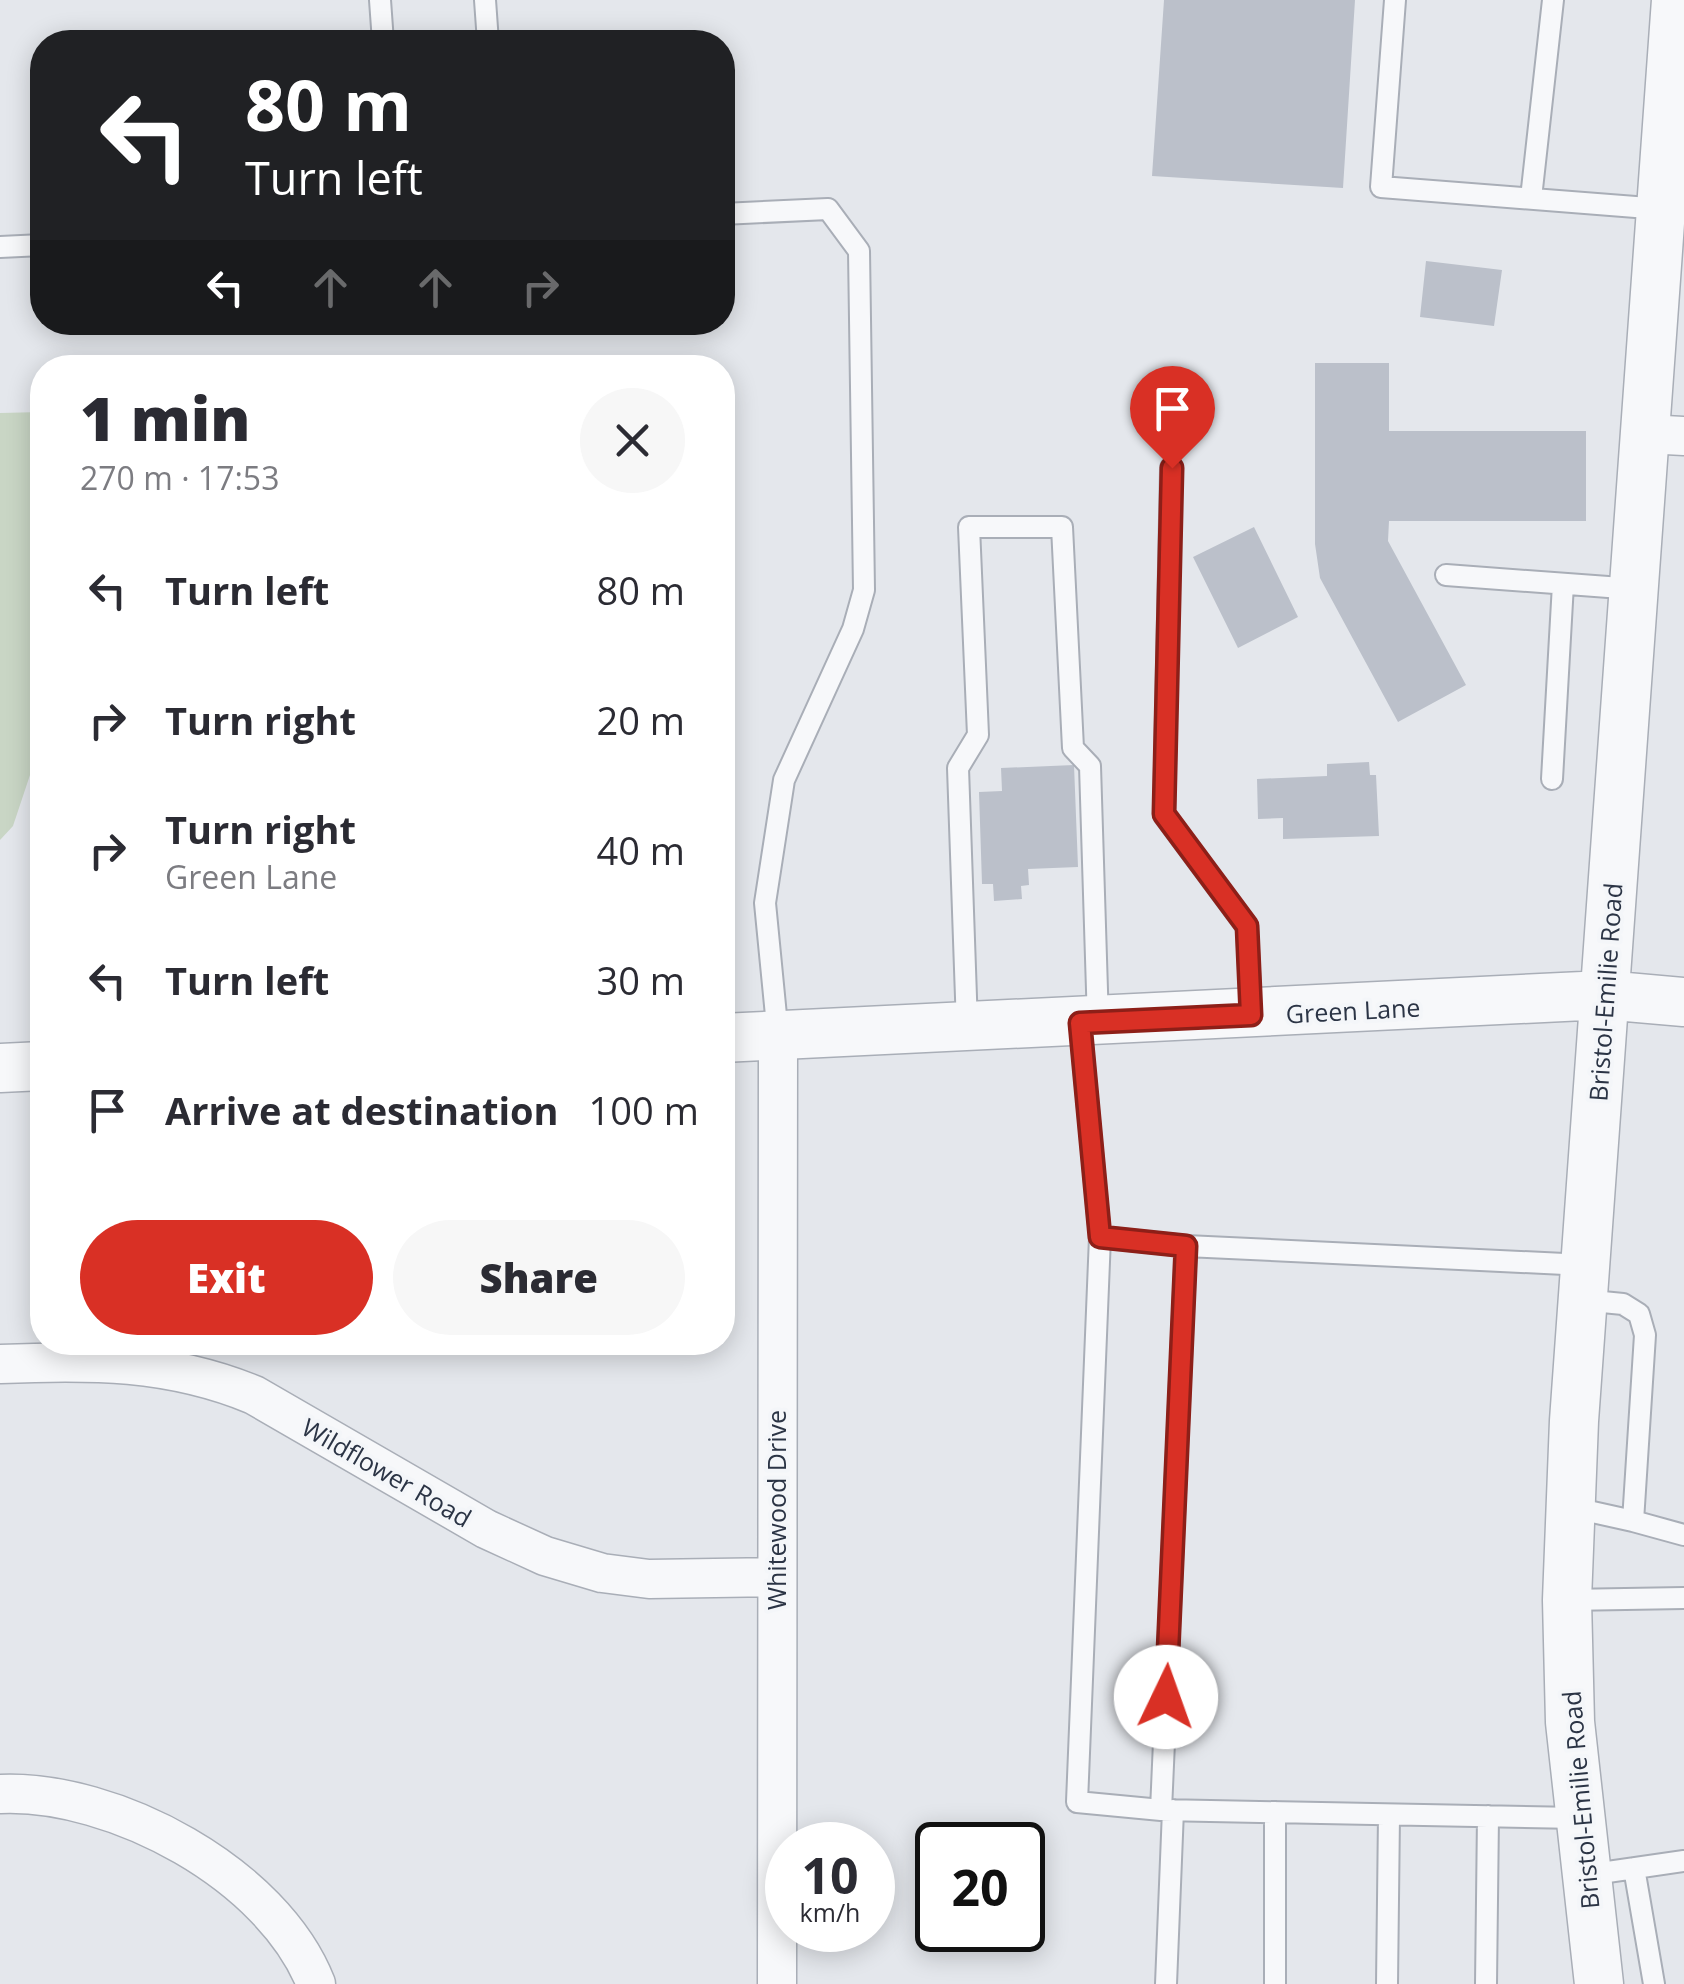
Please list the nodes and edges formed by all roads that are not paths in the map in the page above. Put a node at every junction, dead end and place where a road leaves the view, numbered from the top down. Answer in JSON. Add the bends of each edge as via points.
{"nodes":[{"id":1,"x":380,"y":0,"type":"edge"},
{"id":2,"x":485,"y":0,"type":"edge"},
{"id":3,"x":1396,"y":0,"type":"edge"},
{"id":4,"x":1553,"y":0,"type":"edge"},
{"id":5,"x":1676,"y":0,"type":"edge"},
{"id":6,"x":382,"y":30,"type":"edge"},
{"id":7,"x":487,"y":30,"type":"edge"},
{"id":8,"x":1531,"y":198,"type":"junction"},
{"id":9,"x":1663,"y":210,"type":"junction"},
{"id":10,"x":735,"y":214,"type":"edge"},
{"id":11,"x":30,"y":246,"type":"edge"},
{"id":12,"x":0,"y":247,"type":"edge"},
{"id":13,"x":1665,"y":435,"type":"edge"},
{"id":14,"x":1172,"y":468,"type":"dead end"},
{"id":15,"x":1446,"y":575,"type":"dead end"},
{"id":16,"x":1562,"y":584,"type":"junction"},
{"id":17,"x":1634,"y":589,"type":"junction"},
{"id":18,"x":1552,"y":779,"type":"dead end"},
{"id":19,"x":1604,"y":995,"type":"junction"},
{"id":20,"x":1684,"y":1002,"type":"edge"},
{"id":21,"x":1251,"y":1015,"type":"junction"},
{"id":22,"x":1089,"y":1022,"type":"junction"},
{"id":23,"x":968,"y":1028,"type":"junction"},
{"id":24,"x":778,"y":1036,"type":"junction"},
{"id":25,"x":735,"y":1038,"type":"edge"},
{"id":26,"x":30,"y":1067,"type":"edge"},
{"id":27,"x":0,"y":1068,"type":"edge"},
{"id":28,"x":1100,"y":1237,"type":"junction"},
{"id":29,"x":1186,"y":1246,"type":"junction"},
{"id":30,"x":1584,"y":1283,"type":"junction"},
{"id":31,"x":0,"y":1364,"type":"edge"},
{"id":32,"x":1570,"y":1507,"type":"junction"},
{"id":33,"x":1633,"y":1520,"type":"junction"},
{"id":34,"x":1684,"y":1535,"type":"edge"},
{"id":35,"x":776,"y":1577,"type":"junction"},
{"id":36,"x":1684,"y":1598,"type":"edge"},
{"id":37,"x":1567,"y":1600,"type":"junction"},
{"id":38,"x":0,"y":1794,"type":"edge"},
{"id":39,"x":1167,"y":1810,"type":"junction"},
{"id":40,"x":1275,"y":1812,"type":"junction"},
{"id":41,"x":1390,"y":1814,"type":"junction"},
{"id":42,"x":1488,"y":1816,"type":"junction"},
{"id":43,"x":1578,"y":1818,"type":"junction"},
{"id":44,"x":1684,"y":1862,"type":"edge"},
{"id":45,"x":1634,"y":1868,"type":"junction"},
{"id":46,"x":1586,"y":1876,"type":"junction"},
{"id":47,"x":316,"y":1984,"type":"edge"},
{"id":48,"x":777,"y":1984,"type":"edge"},
{"id":49,"x":1166,"y":1984,"type":"edge"},
{"id":50,"x":1276,"y":1984,"type":"edge"},
{"id":51,"x":1387,"y":1984,"type":"edge"},
{"id":52,"x":1486,"y":1984,"type":"edge"},
{"id":53,"x":1599,"y":1984,"type":"edge"},
{"id":54,"x":1654,"y":1984,"type":"edge"}],
"edges":[{"from":1,"to":6,"type":"lane"},
{"from":2,"to":7,"type":"lane"},
{"from":3,"to":8,"type":"lane","via":[[1381,187]]},
{"from":4,"to":8,"type":"lane"},
{"from":5,"to":9,"type":"street","name":"Bristol-Emilie Road"},
{"from":8,"to":9,"type":"lane"},
{"from":9,"to":13,"type":"street","name":"Bristol-Emilie Road"},
{"from":10,"to":24,"type":"lane","via":[[828,210],[860,251],[864,590],[784,780],[765,903]]},
{"from":11,"to":12,"type":"lane"},
{"from":13,"to":17,"type":"street","name":"Bristol-Emilie Road"},
{"from":14,"to":21,"type":"lane","via":[[1164,814],[1247,926]]},
{"from":15,"to":16,"type":"lane"},
{"from":16,"to":17,"type":"lane"},
{"from":16,"to":18,"type":"lane"},
{"from":17,"to":19,"type":"street","name":"Bristol-Emilie Road"},
{"from":19,"to":20,"type":"street","name":"Green Lane"},
{"from":19,"to":21,"type":"street","name":"Green Lane"},
{"from":19,"to":30,"type":"street","name":"Bristol-Emilie Road"},
{"from":21,"to":22,"type":"street","name":"Green Lane"},
{"from":22,"to":23,"type":"street","name":"Green Lane"},
{"from":22,"to":23,"type":"lane","via":[[1090,766],[1073,748],[1062,527],[968,528],[978,735],[958,768]]},
{"from":22,"to":28,"type":"lane"},
{"from":23,"to":24,"type":"street","name":"Green Lane"},
{"from":24,"to":25,"type":"street","name":"Green Lane"},
{"from":24,"to":35,"type":"street","name":"Whitewood Drive"},
{"from":26,"to":27,"type":"street"},
{"from":28,"to":29,"type":"lane"},
{"from":28,"to":39,"type":"lane","via":[[1077,1802]]},
{"from":29,"to":30,"type":"lane"},
{"from":29,"to":39,"type":"lane"},
{"from":30,"to":32,"type":"street","name":"Bristol-Emilie Road"},
{"from":30,"to":33,"type":"lane","via":[[1640,1314],[1645,1335]]},
{"from":31,"to":35,"type":"street","name":"Wildflower Road","via":[[96,1360],[213,1378],[545,1556],[649,1578]]},
{"from":32,"to":33,"type":"lane"},
{"from":32,"to":37,"type":"street","name":"Bristol-Emilie Road"},
{"from":33,"to":34,"type":"lane"},
{"from":35,"to":48,"type":"street","name":"Whitewood Drive"},
{"from":36,"to":37,"type":"lane"},
{"from":37,"to":43,"type":"street","name":"Bristol-Emilie Road"},
{"from":38,"to":47,"type":"street","via":[[58,1798],[140,1822],[189,1848],[277,1924]]},
{"from":39,"to":40,"type":"lane"},
{"from":39,"to":49,"type":"lane"},
{"from":40,"to":41,"type":"lane"},
{"from":40,"to":50,"type":"lane"},
{"from":41,"to":42,"type":"lane"},
{"from":41,"to":51,"type":"lane"},
{"from":42,"to":43,"type":"lane"},
{"from":42,"to":52,"type":"lane"},
{"from":43,"to":46,"type":"street","name":"Bristol-Emilie Road"},
{"from":44,"to":45,"type":"lane"},
{"from":45,"to":46,"type":"lane"},
{"from":45,"to":54,"type":"lane"},
{"from":46,"to":53,"type":"street","name":"Bristol-Emilie Road"}]}
